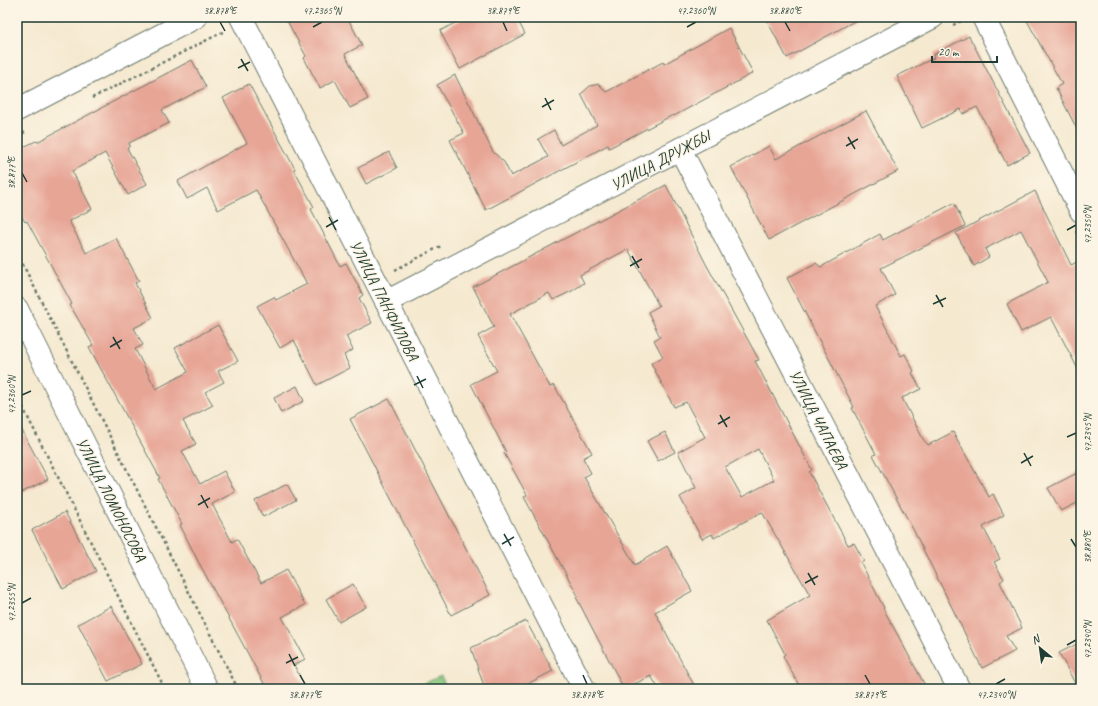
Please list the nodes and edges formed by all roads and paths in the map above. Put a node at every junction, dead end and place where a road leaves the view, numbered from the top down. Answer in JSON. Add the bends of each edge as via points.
{"nodes":[{"id":1,"x":196,"y":17,"type":"edge"},
{"id":2,"x":933,"y":17,"type":"edge"},
{"id":3,"x":983,"y":17,"type":"edge"},
{"id":4,"x":242,"y":19,"type":"edge"},
{"id":5,"x":88,"y":100,"type":"dead end"},
{"id":6,"x":17,"y":110,"type":"edge"},
{"id":7,"x":31,"y":129,"type":"dead end"},
{"id":8,"x":17,"y":136,"type":"edge"},
{"id":9,"x":680,"y":149,"type":"junction"},
{"id":10,"x":1081,"y":211,"type":"edge"},
{"id":11,"x":17,"y":254,"type":"edge"},
{"id":12,"x":386,"y":302,"type":"junction"},
{"id":13,"x":17,"y":309,"type":"edge"},
{"id":14,"x":17,"y":396,"type":"edge"},
{"id":15,"x":165,"y":689,"type":"edge"},
{"id":16,"x":207,"y":689,"type":"edge"},
{"id":17,"x":238,"y":689,"type":"edge"},
{"id":18,"x":584,"y":689,"type":"edge"},
{"id":19,"x":959,"y":689,"type":"edge"}],
"edges":[{"from":1,"to":6,"type":"street"},
{"from":2,"to":9,"type":"street","name":"УЛИЦА ДРУЖБЫ"},
{"from":3,"to":10,"type":"street"},
{"from":4,"to":5,"type":"path"},
{"from":4,"to":12,"type":"street","name":"УЛИЦА ПАНФИЛОВА"},
{"from":7,"to":8,"type":"path"},
{"from":9,"to":12,"type":"street","name":"УЛИЦА ДРУЖБЫ"},
{"from":9,"to":19,"type":"street","name":"УЛИЦА ЧАПАЕВА"},
{"from":11,"to":17,"type":"path"},
{"from":12,"to":18,"type":"street","name":"УЛИЦА ПАНФИЛОВА"},
{"from":13,"to":16,"type":"street","name":"УЛИЦА ЛОМОНОСОВА"},
{"from":14,"to":15,"type":"path"}]}
